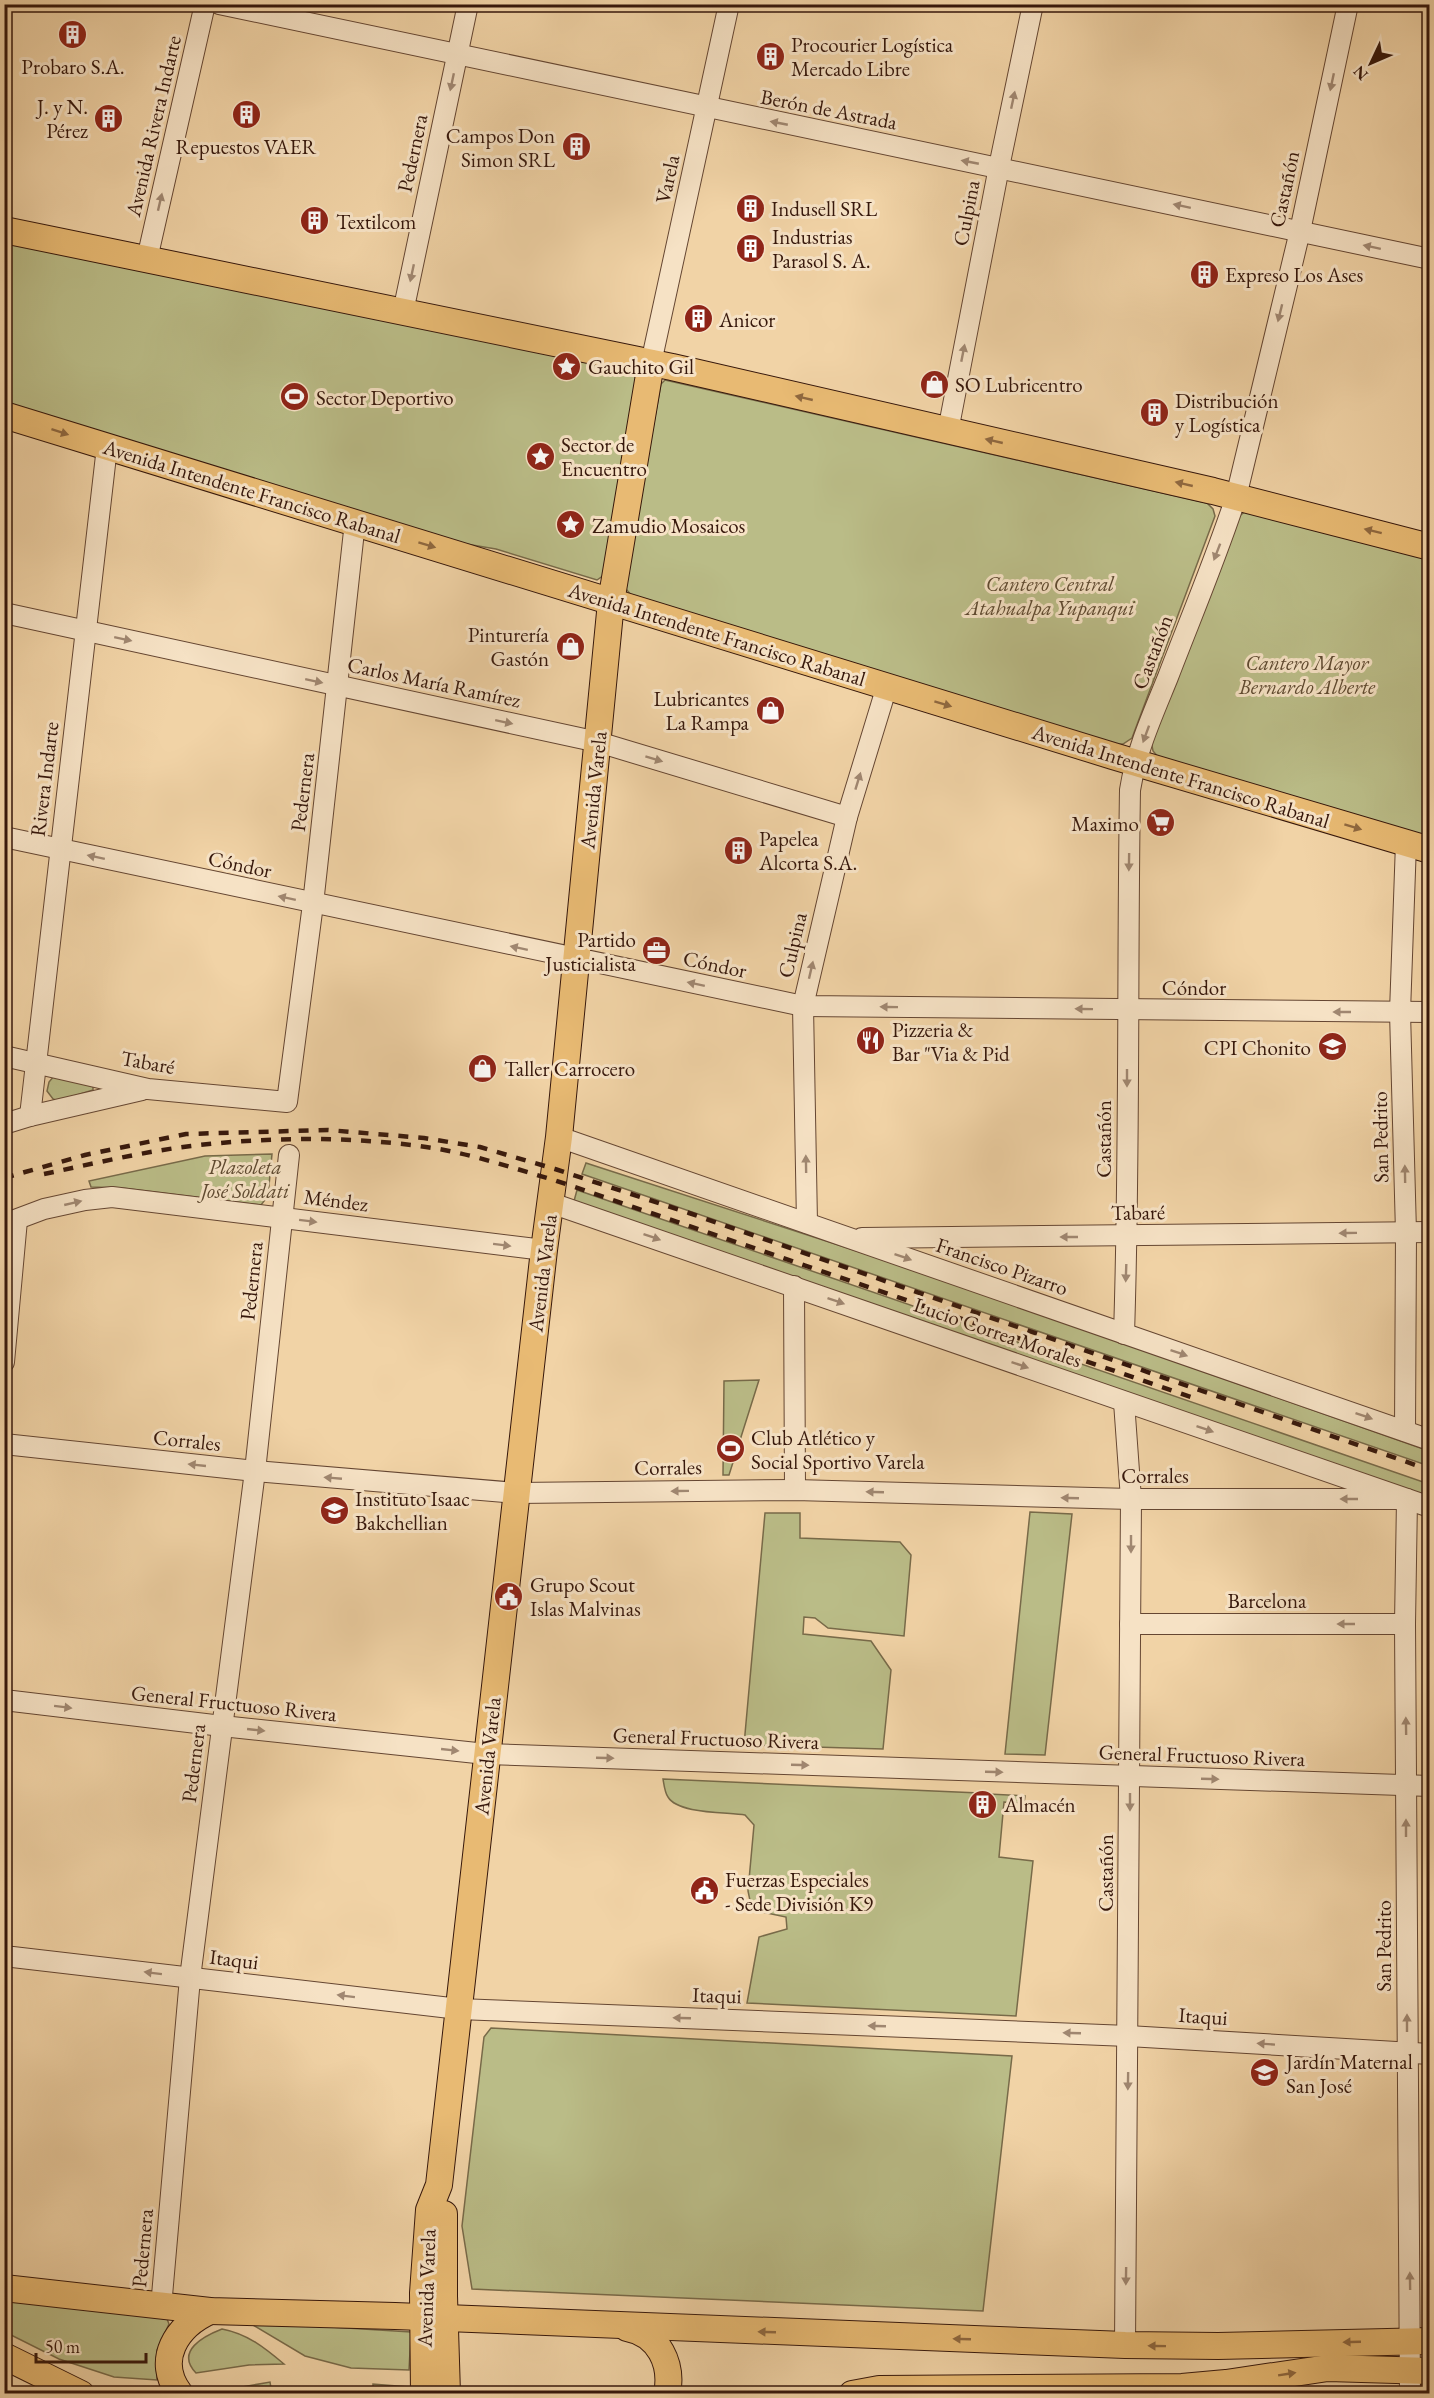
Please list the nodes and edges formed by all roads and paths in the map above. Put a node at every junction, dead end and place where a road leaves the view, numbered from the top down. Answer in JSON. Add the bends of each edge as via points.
{"nodes":[{"id":1,"x":205,"y":4,"type":"edge"},
{"id":2,"x":219,"y":4,"type":"edge"},
{"id":3,"x":468,"y":4,"type":"edge"},
{"id":4,"x":729,"y":4,"type":"edge"},
{"id":5,"x":1033,"y":4,"type":"edge"},
{"id":6,"x":1348,"y":4,"type":"edge"},
{"id":7,"x":458,"y":55,"type":"junction"},
{"id":8,"x":707,"y":109,"type":"junction"},
{"id":9,"x":999,"y":167,"type":"junction"},
{"id":10,"x":4,"y":230,"type":"edge"},
{"id":11,"x":1300,"y":231,"type":"junction"},
{"id":12,"x":147,"y":259,"type":"junction"},
{"id":13,"x":1430,"y":259,"type":"edge"},
{"id":14,"x":403,"y":312,"type":"junction"},
{"id":15,"x":651,"y":363,"type":"junction"},
{"id":16,"x":4,"y":415,"type":"edge"},
{"id":17,"x":948,"y":431,"type":"junction"},
{"id":18,"x":107,"y":447,"type":"junction"},
{"id":19,"x":1236,"y":496,"type":"junction"},
{"id":20,"x":356,"y":522,"type":"junction"},
{"id":21,"x":1425,"y":542,"type":"edge"},
{"id":22,"x":611,"y":602,"type":"junction"},
{"id":23,"x":4,"y":613,"type":"edge"},
{"id":24,"x":85,"y":631,"type":"junction"},
{"id":25,"x":338,"y":686,"type":"junction"},
{"id":26,"x":887,"y":686,"type":"junction"},
{"id":27,"x":598,"y":742,"type":"junction"},
{"id":28,"x":1136,"y":762,"type":"junction"},
{"id":29,"x":847,"y":817,"type":"junction"},
{"id":30,"x":4,"y":837,"type":"edge"},
{"id":31,"x":1418,"y":847,"type":"edge"},
{"id":32,"x":60,"y":849,"type":"junction"},
{"id":33,"x":313,"y":904,"type":"junction"},
{"id":34,"x":576,"y":960,"type":"junction"},
{"id":35,"x":803,"y":1006,"type":"junction"},
{"id":36,"x":1127,"y":1010,"type":"junction"},
{"id":37,"x":1400,"y":1012,"type":"junction"},
{"id":38,"x":1430,"y":1012,"type":"edge"},
{"id":39,"x":4,"y":1056,"type":"edge"},
{"id":40,"x":35,"y":1062,"type":"junction"},
{"id":41,"x":148,"y":1089,"type":"junction"},
{"id":42,"x":286,"y":1102,"type":"joint"},
{"id":43,"x":30,"y":1116,"type":"junction"},
{"id":44,"x":4,"y":1124,"type":"edge"},
{"id":45,"x":559,"y":1137,"type":"junction"},
{"id":46,"x":289,"y":1155,"type":"dead end"},
{"id":47,"x":551,"y":1203,"type":"junction"},
{"id":48,"x":282,"y":1218,"type":"junction"},
{"id":49,"x":11,"y":1222,"type":"edge"},
{"id":50,"x":807,"y":1223,"type":"junction"},
{"id":51,"x":1406,"y":1232,"type":"junction"},
{"id":52,"x":1430,"y":1232,"type":"edge"},
{"id":53,"x":1127,"y":1236,"type":"junction"},
{"id":54,"x":848,"y":1238,"type":"junction"},
{"id":55,"x":544,"y":1250,"type":"junction"},
{"id":56,"x":794,"y":1287,"type":"junction"},
{"id":57,"x":1124,"y":1334,"type":"junction"},
{"id":58,"x":4,"y":1362,"type":"edge"},
{"id":59,"x":1124,"y":1402,"type":"junction"},
{"id":60,"x":1405,"y":1431,"type":"junction"},
{"id":61,"x":1430,"y":1440,"type":"edge"},
{"id":62,"x":4,"y":1444,"type":"edge"},
{"id":63,"x":255,"y":1471,"type":"junction"},
{"id":64,"x":795,"y":1490,"type":"junction"},
{"id":65,"x":517,"y":1493,"type":"junction"},
{"id":66,"x":1131,"y":1499,"type":"junction"},
{"id":67,"x":1407,"y":1499,"type":"junction"},
{"id":68,"x":1430,"y":1507,"type":"edge"},
{"id":69,"x":1130,"y":1624,"type":"junction"},
{"id":70,"x":1405,"y":1624,"type":"junction"},
{"id":71,"x":4,"y":1700,"type":"edge"},
{"id":72,"x":222,"y":1726,"type":"junction"},
{"id":73,"x":486,"y":1754,"type":"junction"},
{"id":74,"x":1130,"y":1777,"type":"junction"},
{"id":75,"x":1406,"y":1785,"type":"junction"},
{"id":76,"x":1430,"y":1786,"type":"edge"},
{"id":77,"x":4,"y":1956,"type":"edge"},
{"id":78,"x":190,"y":1978,"type":"junction"},
{"id":79,"x":459,"y":2009,"type":"junction"},
{"id":80,"x":1128,"y":2036,"type":"junction"},
{"id":81,"x":1407,"y":2053,"type":"junction"},
{"id":82,"x":1430,"y":2054,"type":"edge"},
{"id":83,"x":4,"y":2288,"type":"edge"},
{"id":84,"x":161,"y":2307,"type":"junction"},
{"id":85,"x":210,"y":2311,"type":"junction"},
{"id":86,"x":434,"y":2318,"type":"junction"},
{"id":87,"x":619,"y":2326,"type":"junction"},
{"id":88,"x":1420,"y":2340,"type":"edge"},
{"id":89,"x":1125,"y":2345,"type":"junction"},
{"id":90,"x":4,"y":2356,"type":"edge"},
{"id":91,"x":1417,"y":2378,"type":"edge"},
{"id":92,"x":81,"y":2394,"type":"edge"},
{"id":93,"x":180,"y":2394,"type":"edge"},
{"id":94,"x":424,"y":2394,"type":"edge"},
{"id":95,"x":447,"y":2394,"type":"edge"},
{"id":96,"x":667,"y":2394,"type":"edge"},
{"id":97,"x":852,"y":2394,"type":"edge"}],
"edges":[{"from":12,"to":1,"type":"street","name":"Avenida Rivera Indarte","one_way":true},
{"from":2,"to":7,"type":"street","name":"Berón de Astrada"},
{"from":3,"to":7,"type":"street","name":"Pedernera"},
{"from":4,"to":8,"type":"street","name":"Varela"},
{"from":9,"to":5,"type":"street","name":"Culpina","one_way":true},
{"from":6,"to":11,"type":"street","name":"Castañón","one_way":true},
{"from":7,"to":8,"type":"street","name":"Berón de Astrada"},
{"from":7,"to":14,"type":"street","name":"Pedernera","one_way":true},
{"from":9,"to":8,"type":"street","name":"Berón de Astrada","one_way":true},
{"from":8,"to":15,"type":"street","name":"Varela"},
{"from":11,"to":9,"type":"street","name":"Berón de Astrada","one_way":true},
{"from":17,"to":9,"type":"street","name":"Culpina","one_way":true},
{"from":10,"to":12,"type":"main road"},
{"from":13,"to":11,"type":"street","name":"Berón de Astrada","one_way":true},
{"from":11,"to":19,"type":"street","name":"Castañón","one_way":true},
{"from":12,"to":14,"type":"main road"},
{"from":14,"to":15,"type":"main road"},
{"from":17,"to":15,"type":"main road","one_way":true},
{"from":15,"to":22,"type":"main road","name":"Avenida Varela"},
{"from":16,"to":18,"type":"main road","name":"Avenida Intendente Francisco Rabanal","one_way":true},
{"from":19,"to":17,"type":"main road","one_way":true},
{"from":18,"to":20,"type":"main road","name":"Avenida Intendente Francisco Rabanal"},
{"from":18,"to":24,"type":"street","name":"Rivera Indarte"},
{"from":21,"to":19,"type":"main road","one_way":true},
{"from":19,"to":28,"type":"street","name":"Castañón","one_way":true},
{"from":20,"to":22,"type":"main road","name":"Avenida Intendente Francisco Rabanal","one_way":true},
{"from":20,"to":25,"type":"street","name":"Pedernera"},
{"from":22,"to":26,"type":"main road","name":"Avenida Intendente Francisco Rabanal"},
{"from":22,"to":27,"type":"main road","name":"Avenida Varela"},
{"from":23,"to":24,"type":"street","name":"Carlos María Ramírez"},
{"from":24,"to":25,"type":"street","name":"Carlos María Ramírez","one_way":true},
{"from":24,"to":32,"type":"street","name":"Rivera Indarte"},
{"from":25,"to":27,"type":"street","name":"Carlos María Ramírez","one_way":true},
{"from":25,"to":33,"type":"street","name":"Pedernera"},
{"from":26,"to":28,"type":"main road","name":"Avenida Intendente Francisco Rabanal","one_way":true},
{"from":29,"to":26,"type":"street","name":"Culpina","one_way":true},
{"from":27,"to":29,"type":"street","name":"Carlos María Ramírez","one_way":true},
{"from":27,"to":34,"type":"main road","name":"Avenida Varela"},
{"from":28,"to":31,"type":"main road","name":"Avenida Intendente Francisco Rabanal","one_way":true},
{"from":28,"to":36,"type":"street","name":"Castañón","one_way":true,"via":[[1130,790]]},
{"from":35,"to":29,"type":"street","name":"Culpina","one_way":true},
{"from":30,"to":32,"type":"street","name":"Cóndor"},
{"from":31,"to":37,"type":"street","name":"San Pedrito"},
{"from":33,"to":32,"type":"street","name":"Cóndor","one_way":true},
{"from":32,"to":40,"type":"street","name":"Rivera Indarte"},
{"from":34,"to":33,"type":"street","name":"Cóndor","one_way":true},
{"from":33,"to":42,"type":"street","name":"Pedernera"},
{"from":35,"to":34,"type":"street","name":"Cóndor","one_way":true},
{"from":34,"to":45,"type":"main road","name":"Avenida Varela"},
{"from":36,"to":35,"type":"street","name":"Cóndor","one_way":true},
{"from":50,"to":35,"type":"street","name":"Culpina","one_way":true},
{"from":37,"to":36,"type":"street","name":"Cóndor","one_way":true},
{"from":36,"to":53,"type":"street","name":"Castañón","one_way":true},
{"from":37,"to":38,"type":"street","name":"Cóndor"},
{"from":51,"to":37,"type":"street","name":"San Pedrito","one_way":true},
{"from":39,"to":40,"type":"street","name":"Tabaré"},
{"from":40,"to":41,"type":"street","name":"Tabaré"},
{"from":40,"to":43,"type":"street","name":"Rivera Indarte"},
{"from":41,"to":42,"type":"street","name":"Tabaré"},
{"from":41,"to":43,"type":"street"},
{"from":43,"to":44,"type":"street"},
{"from":45,"to":47,"type":"main road","name":"Avenida Varela"},
{"from":45,"to":50,"type":"street","name":"Francisco Pizarro"},
{"from":46,"to":48,"type":"street","name":"Pedernera"},
{"from":47,"to":55,"type":"main road","name":"Avenida Varela"},
{"from":47,"to":56,"type":"street","name":"Lucio Correa Morales","one_way":true},
{"from":49,"to":48,"type":"street","name":"Méndez","one_way":true,"via":[[45,1209],[112,1197]]},
{"from":48,"to":55,"type":"street","name":"Méndez","one_way":true},
{"from":48,"to":63,"type":"street","name":"Pedernera"},
{"from":49,"to":58,"type":"street"},
{"from":50,"to":54,"type":"street","name":"Francisco Pizarro"},
{"from":51,"to":52,"type":"street","name":"Tabaré"},
{"from":51,"to":53,"type":"street","name":"Tabaré","one_way":true},
{"from":51,"to":60,"type":"street","name":"San Pedrito"},
{"from":53,"to":54,"type":"street","name":"Tabaré","one_way":true},
{"from":53,"to":57,"type":"street","name":"Castañón","one_way":true},
{"from":54,"to":57,"type":"street","name":"Francisco Pizarro","one_way":true},
{"from":55,"to":65,"type":"main road","name":"Avenida Varela"},
{"from":56,"to":59,"type":"street","name":"Lucio Correa Morales","one_way":true},
{"from":56,"to":64,"type":"street"},
{"from":57,"to":60,"type":"street","name":"Francisco Pizarro","one_way":true},
{"from":59,"to":66,"type":"street","name":"Castañón"},
{"from":59,"to":67,"type":"street","name":"Lucio Correa Morales","one_way":true},
{"from":60,"to":61,"type":"street","name":"Francisco Pizarro"},
{"from":63,"to":62,"type":"street","name":"Corrales","one_way":true},
{"from":65,"to":63,"type":"street","name":"Corrales","one_way":true},
{"from":63,"to":72,"type":"street","name":"Pedernera"},
{"from":64,"to":65,"type":"street","name":"Corrales","one_way":true},
{"from":66,"to":64,"type":"street","name":"Corrales","one_way":true},
{"from":65,"to":73,"type":"main road","name":"Avenida Varela"},
{"from":67,"to":66,"type":"street","name":"Corrales","one_way":true},
{"from":66,"to":69,"type":"street","name":"Castañón","one_way":true},
{"from":67,"to":68,"type":"street","name":"Lucio Correa Morales"},
{"from":67,"to":70,"type":"street","name":"San Pedrito"},
{"from":70,"to":69,"type":"street","name":"Barcelona","one_way":true},
{"from":69,"to":74,"type":"street","name":"Castañón"},
{"from":75,"to":70,"type":"street","name":"San Pedrito","one_way":true},
{"from":71,"to":72,"type":"street","name":"General Fructuoso Rivera","one_way":true},
{"from":72,"to":73,"type":"street","name":"General Fructuoso Rivera","one_way":true},
{"from":72,"to":78,"type":"street","name":"Pedernera"},
{"from":73,"to":74,"type":"street","name":"General Fructuoso Rivera","one_way":true},
{"from":73,"to":79,"type":"main road","name":"Avenida Varela"},
{"from":74,"to":75,"type":"street","name":"General Fructuoso Rivera","one_way":true},
{"from":74,"to":80,"type":"street","name":"Castañón","one_way":true},
{"from":75,"to":76,"type":"street","name":"General Fructuoso Rivera"},
{"from":81,"to":75,"type":"street","name":"San Pedrito","one_way":true},
{"from":78,"to":77,"type":"street","name":"Itaqui","one_way":true},
{"from":79,"to":78,"type":"street","name":"Itaqui","one_way":true},
{"from":78,"to":84,"type":"street","name":"Pedernera"},
{"from":80,"to":79,"type":"street","name":"Itaqui","one_way":true},
{"from":79,"to":86,"type":"main road","name":"Avenida Varela","via":[[439,2185],[444,2212]]},
{"from":81,"to":80,"type":"street","name":"Itaqui","one_way":true},
{"from":80,"to":89,"type":"street","name":"Castañón","one_way":true},
{"from":81,"to":82,"type":"street","name":"Itaqui"},
{"from":88,"to":81,"type":"street","name":"San Pedrito","one_way":true},
{"from":83,"to":84,"type":"main road"},
{"from":84,"to":85,"type":"main road"},
{"from":85,"to":86,"type":"main road"},
{"from":85,"to":93,"type":"main road","via":[[184,2327],[172,2346],[170,2372]]},
{"from":86,"to":87,"type":"main road"},
{"from":86,"to":94,"type":"main road","name":"Avenida Varela"},
{"from":86,"to":95,"type":"main road","name":"Avenida Varela"},
{"from":89,"to":87,"type":"main road","one_way":true},
{"from":87,"to":96,"type":"main road","via":[[636,2329],[662,2351],[668,2367]]},
{"from":88,"to":89,"type":"main road","one_way":true},
{"from":88,"to":91,"type":"street","name":"San Pedrito"},
{"from":90,"to":92,"type":"main road"},
{"from":97,"to":91,"type":"main road","one_way":true,"via":[[879,2389],[1152,2388],[1226,2383],[1328,2368]]}]}
